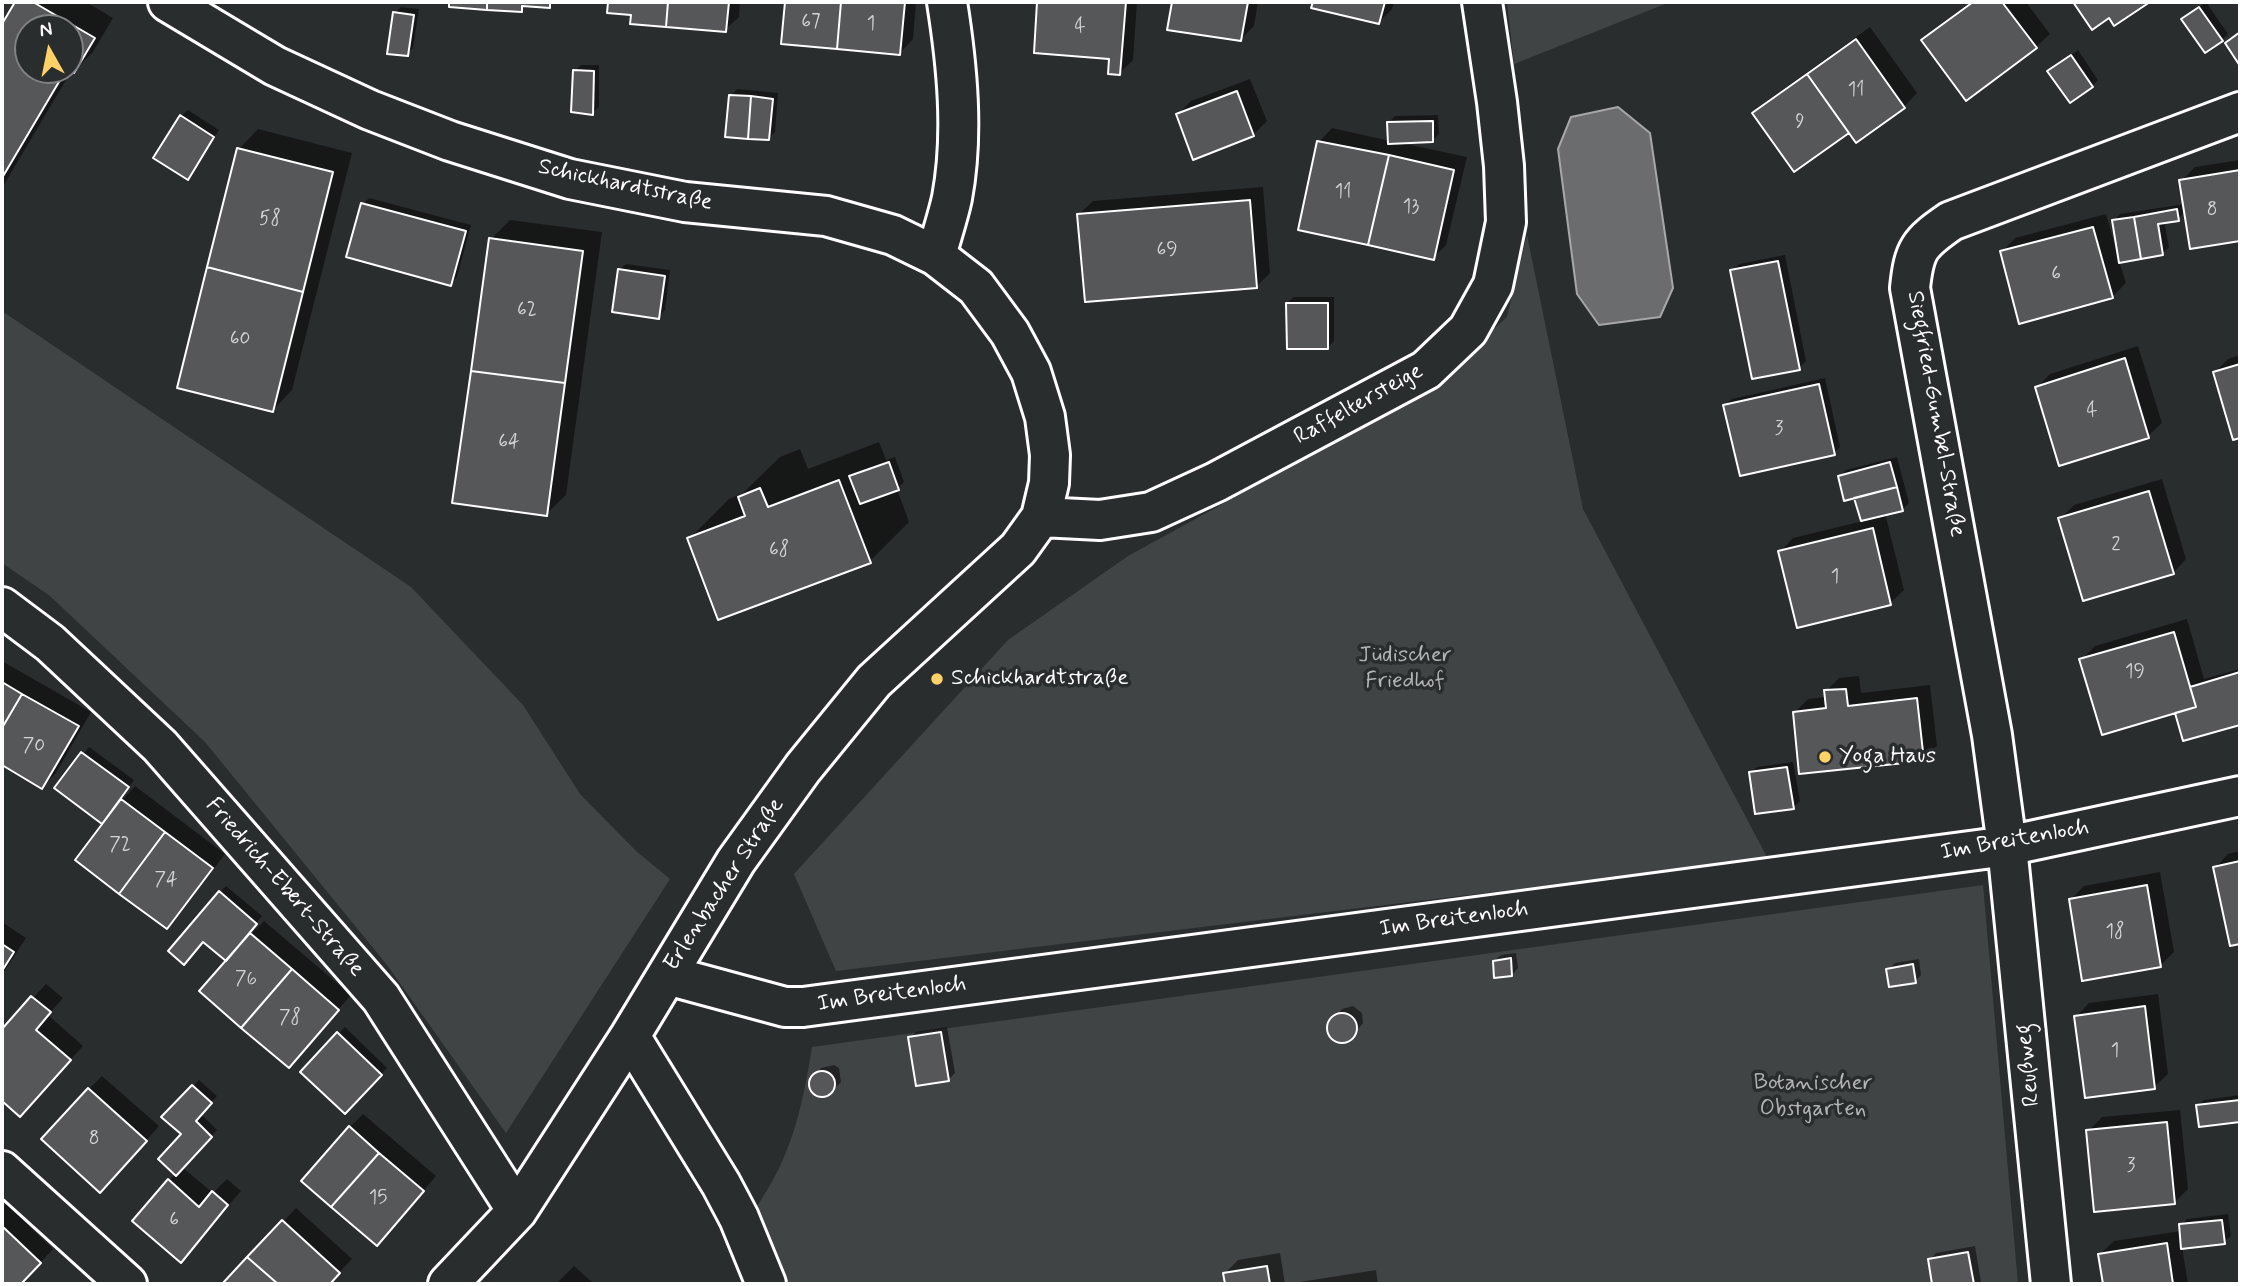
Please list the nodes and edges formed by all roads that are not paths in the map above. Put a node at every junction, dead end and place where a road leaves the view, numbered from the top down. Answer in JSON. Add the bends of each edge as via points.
{"nodes":[{"id":1,"x":168,"y":2,"type":"edge"},
{"id":2,"x":947,"y":2,"type":"edge"},
{"id":3,"x":1482,"y":2,"type":"edge"},
{"id":4,"x":2240,"y":112,"type":"edge"},
{"id":5,"x":936,"y":256,"type":"junction"},
{"id":6,"x":1041,"y":517,"type":"junction"},
{"id":7,"x":2,"y":607,"type":"edge"},
{"id":8,"x":2240,"y":796,"type":"edge"},
{"id":9,"x":2007,"y":846,"type":"junction"},
{"id":10,"x":667,"y":975,"type":"junction"},
{"id":11,"x":630,"y":1036,"type":"junction"},
{"id":12,"x":2,"y":1171,"type":"edge"},
{"id":13,"x":517,"y":1211,"type":"junction"},
{"id":14,"x":127,"y":1284,"type":"edge"},
{"id":15,"x":448,"y":1284,"type":"edge"},
{"id":16,"x":766,"y":1284,"type":"edge"},
{"id":17,"x":2051,"y":1284,"type":"edge"}],
"edges":[{"from":1,"to":5,"type":"street","name":"Schickhardtstraße","via":[[275,66],[450,141],[570,179],[618,189],[685,202],[826,216],[893,235]]},
{"from":2,"to":5,"type":"street","via":[[956,56],[957,135],[952,197]]},
{"from":3,"to":6,"type":"street","name":"Raffeltersteige","via":[[1499,115],[1506,222],[1493,285],[1468,330],[1426,370],[1151,512],[1100,520]]},
{"from":4,"to":9,"type":"street","name":"Siegfried-Gumbel-Straße","via":[[1951,221],[1925,238],[1913,260],[1910,288],[1992,735]]},
{"from":5,"to":6,"type":"street","name":"Schickhardtstraße","via":[[976,287],[1010,333],[1031,372],[1045,417],[1050,455]]},
{"from":6,"to":10,"type":"street","name":"Erlenbacher Straße","via":[[1017,549],[874,681],[736,861]]},
{"from":7,"to":13,"type":"street","name":"Friedrich-Ebert-Straße","via":[[50,643],[160,746],[381,998]]},
{"from":8,"to":9,"type":"street","name":"Im Breitenloch"},
{"from":9,"to":10,"type":"street","name":"Im Breitenloch","via":[[803,1007],[785,1007]]},
{"from":9,"to":17,"type":"street","name":"Reußweg"},
{"from":10,"to":11,"type":"street","name":"Erlenbacher Straße"},
{"from":11,"to":13,"type":"street","name":"Erlenbacher Straße"},
{"from":11,"to":16,"type":"street","via":[[721,1184]]},
{"from":12,"to":14,"type":"street"},
{"from":13,"to":15,"type":"street","name":"Erlenbacher Straße"}]}
